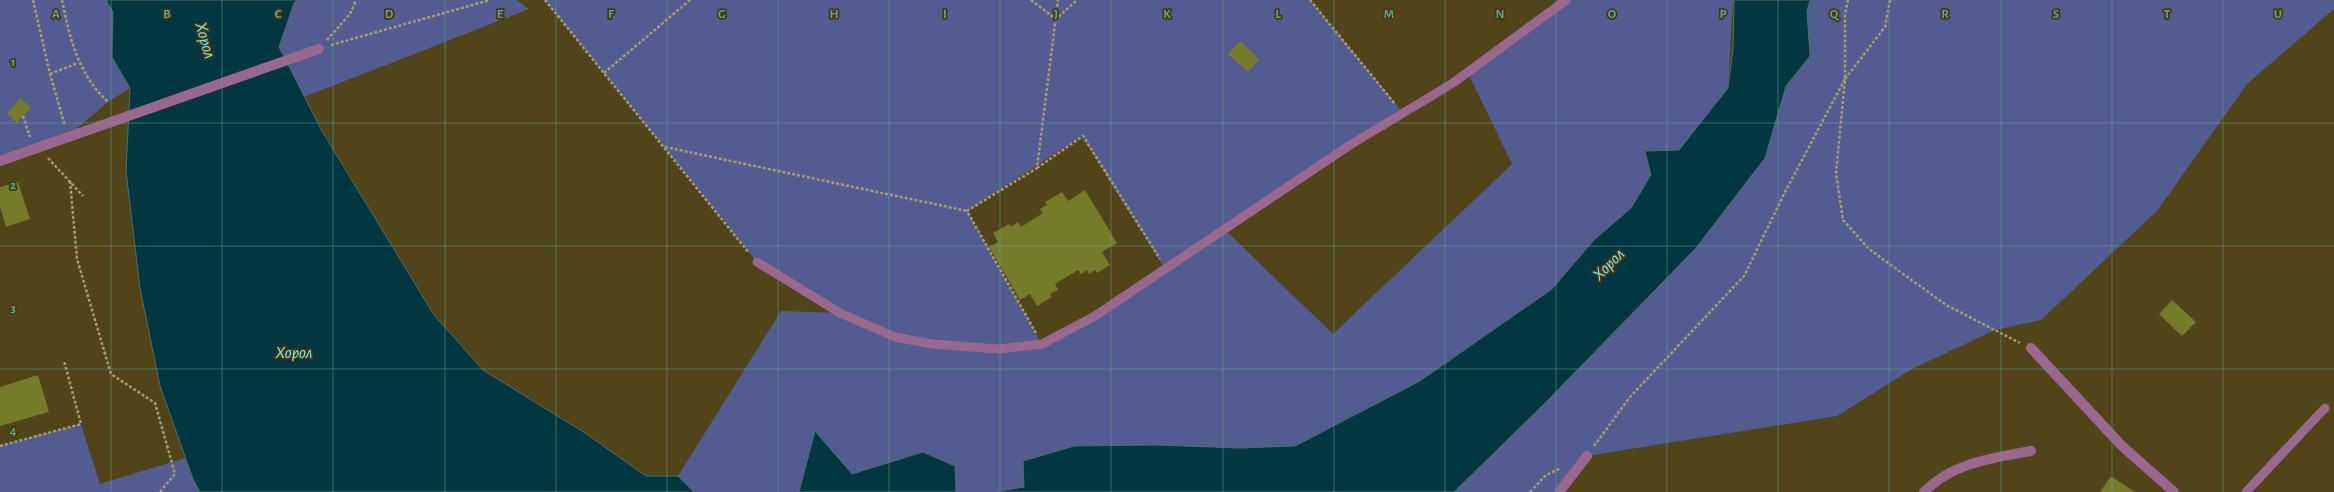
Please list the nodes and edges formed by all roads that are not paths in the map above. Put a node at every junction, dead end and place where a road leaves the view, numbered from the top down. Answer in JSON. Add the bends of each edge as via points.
{"nodes":[{"id":1,"x":1566,"y":0,"type":"edge"},
{"id":2,"x":319,"y":49,"type":"road end"},
{"id":3,"x":0,"y":161,"type":"edge"},
{"id":4,"x":757,"y":262,"type":"road end"},
{"id":5,"x":2031,"y":348,"type":"road end"},
{"id":6,"x":2325,"y":408,"type":"dead end"},
{"id":7,"x":2031,"y":451,"type":"dead end"},
{"id":8,"x":1587,"y":456,"type":"road end"},
{"id":9,"x":1559,"y":492,"type":"edge"},
{"id":10,"x":1924,"y":492,"type":"edge"},
{"id":11,"x":2174,"y":492,"type":"edge"},
{"id":12,"x":2246,"y":492,"type":"edge"}],
"edges":[{"from":1,"to":4,"type":"lane","via":[[1453,83],[1350,145],[1095,316],[1042,344],[998,349],[932,344],[894,337],[840,313]]},
{"from":2,"to":3,"type":"street"},
{"from":5,"to":11,"type":"street","via":[[2122,446]]},
{"from":6,"to":12,"type":"lane"},
{"from":7,"to":10,"type":"street","via":[[1974,461],[1935,481]]},
{"from":8,"to":9,"type":"street"}]}
